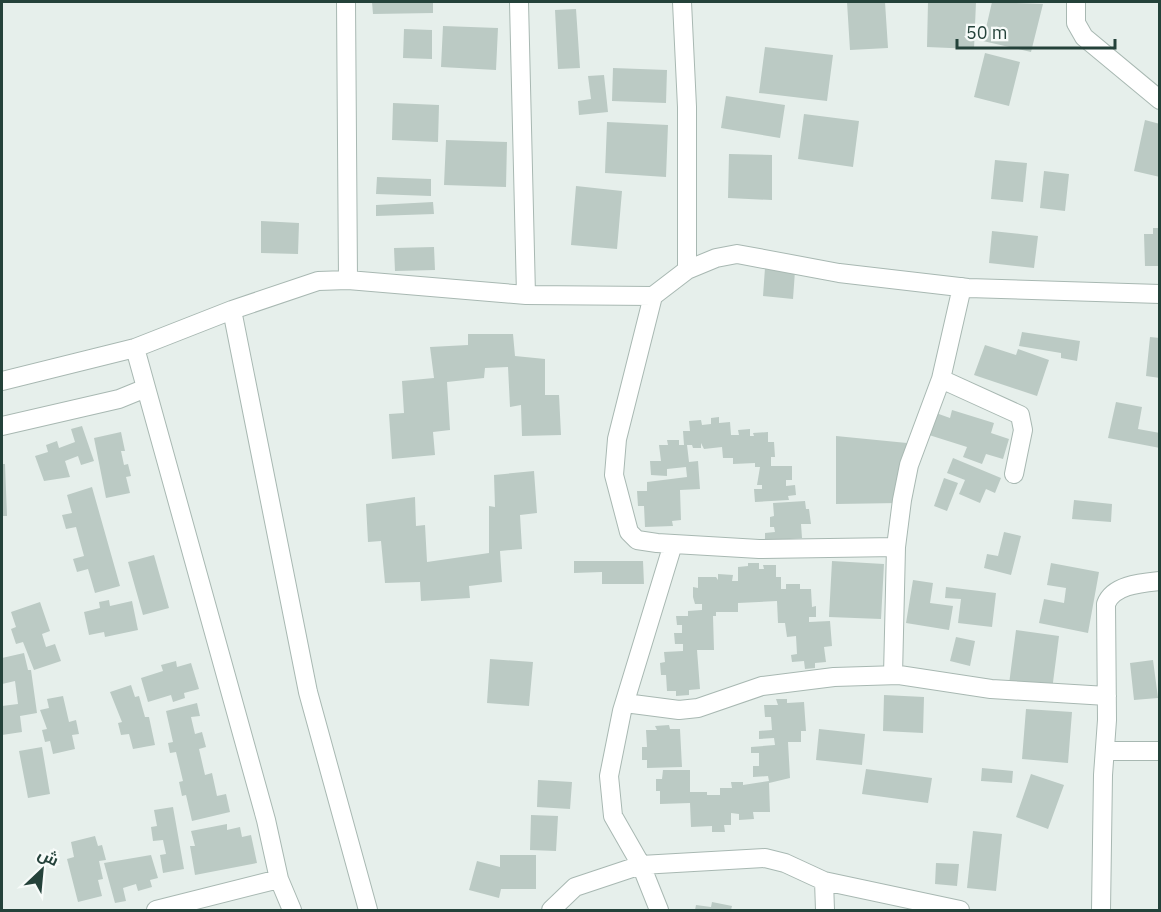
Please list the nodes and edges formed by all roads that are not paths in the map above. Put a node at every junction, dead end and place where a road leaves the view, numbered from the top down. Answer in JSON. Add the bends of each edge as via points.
{"nodes":[{"id":1,"x":346,"y":2,"type":"edge"},
{"id":2,"x":519,"y":2,"type":"edge"},
{"id":3,"x":682,"y":2,"type":"edge"},
{"id":4,"x":1076,"y":2,"type":"edge"},
{"id":5,"x":1160,"y":100,"type":"edge"},
{"id":6,"x":687,"y":270,"type":"junction"},
{"id":7,"x":348,"y":280,"type":"junction"},
{"id":8,"x":962,"y":287,"type":"junction"},
{"id":9,"x":1160,"y":294,"type":"edge"},
{"id":10,"x":526,"y":295,"type":"junction"},
{"id":11,"x":653,"y":296,"type":"junction"},
{"id":12,"x":232,"y":310,"type":"junction"},
{"id":13,"x":135,"y":348,"type":"junction"},
{"id":14,"x":941,"y":378,"type":"junction"},
{"id":15,"x":2,"y":381,"type":"edge"},
{"id":16,"x":146,"y":388,"type":"junction"},
{"id":17,"x":2,"y":426,"type":"edge"},
{"id":18,"x":1014,"y":474,"type":"dead end"},
{"id":19,"x":673,"y":544,"type":"junction"},
{"id":20,"x":896,"y":547,"type":"junction"},
{"id":21,"x":1160,"y":581,"type":"edge"},
{"id":22,"x":893,"y":675,"type":"junction"},
{"id":23,"x":1107,"y":696,"type":"junction"},
{"id":24,"x":625,"y":704,"type":"junction"},
{"id":25,"x":1105,"y":751,"type":"junction"},
{"id":26,"x":1160,"y":751,"type":"edge"},
{"id":27,"x":641,"y":865,"type":"junction"},
{"id":28,"x":279,"y":879,"type":"junction"},
{"id":29,"x":824,"y":881,"type":"junction"},
{"id":30,"x":156,"y":910,"type":"edge"},
{"id":31,"x":292,"y":910,"type":"edge"},
{"id":32,"x":368,"y":910,"type":"edge"},
{"id":33,"x":551,"y":910,"type":"edge"},
{"id":34,"x":659,"y":910,"type":"edge"},
{"id":35,"x":825,"y":910,"type":"edge"},
{"id":36,"x":960,"y":910,"type":"edge"},
{"id":37,"x":1101,"y":910,"type":"edge"}],
"edges":[{"from":1,"to":7,"type":"street"},
{"from":2,"to":10,"type":"street"},
{"from":3,"to":6,"type":"street","via":[[687,107]]},
{"from":4,"to":5,"type":"street","via":[[1076,23],[1084,36]]},
{"from":6,"to":8,"type":"street","via":[[737,254],[839,273]]},
{"from":6,"to":11,"type":"street"},
{"from":7,"to":10,"type":"street"},
{"from":7,"to":12,"type":"street","via":[[318,281]]},
{"from":8,"to":9,"type":"street"},
{"from":8,"to":14,"type":"street"},
{"from":10,"to":11,"type":"street"},
{"from":11,"to":19,"type":"street","via":[[617,439],[614,475],[629,532],[637,540]]},
{"from":12,"to":13,"type":"street"},
{"from":12,"to":32,"type":"street","via":[[308,692]]},
{"from":13,"to":15,"type":"street"},
{"from":13,"to":16,"type":"street"},
{"from":14,"to":18,"type":"street","via":[[1020,416],[1023,430]]},
{"from":14,"to":20,"type":"street","via":[[909,465]]},
{"from":16,"to":17,"type":"street","via":[[119,399]]},
{"from":16,"to":28,"type":"street"},
{"from":19,"to":20,"type":"street","via":[[780,549]]},
{"from":19,"to":24,"type":"street"},
{"from":20,"to":22,"type":"street"},
{"from":21,"to":23,"type":"street","via":[[1122,588],[1106,604]]},
{"from":22,"to":23,"type":"street","via":[[991,689]]},
{"from":22,"to":24,"type":"street","via":[[762,686],[698,708],[679,710]]},
{"from":23,"to":25,"type":"street"},
{"from":24,"to":27,"type":"street","via":[[609,776],[614,816]]},
{"from":25,"to":26,"type":"street"},
{"from":25,"to":37,"type":"street"},
{"from":27,"to":29,"type":"street","via":[[765,858]]},
{"from":27,"to":33,"type":"street","via":[[575,888]]},
{"from":27,"to":34,"type":"street"},
{"from":28,"to":30,"type":"street"},
{"from":28,"to":31,"type":"street"},
{"from":29,"to":35,"type":"street"},
{"from":29,"to":36,"type":"street"}]}
